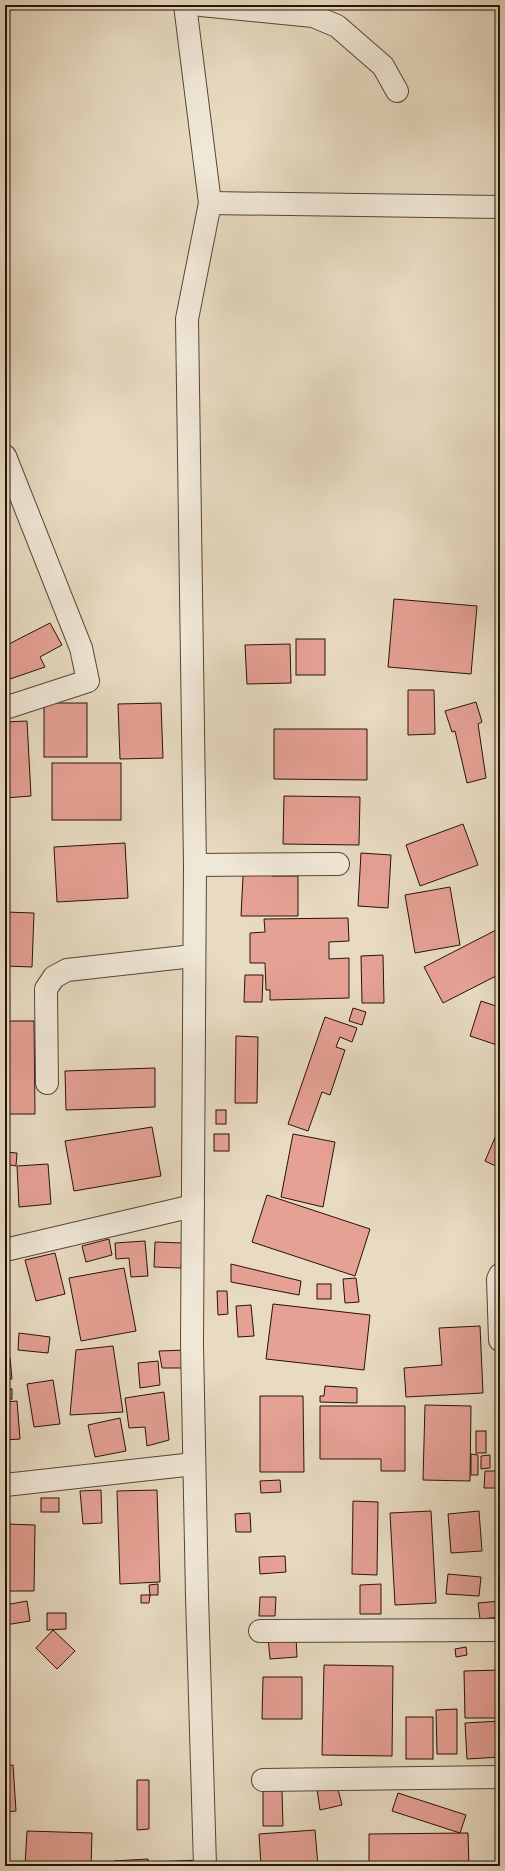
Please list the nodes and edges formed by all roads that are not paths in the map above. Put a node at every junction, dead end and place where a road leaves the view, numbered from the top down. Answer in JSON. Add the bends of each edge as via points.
{"nodes":[{"id":1,"x":185,"y":5,"type":"edge"},
{"id":2,"x":201,"y":5,"type":"edge"},
{"id":3,"x":397,"y":91,"type":"dead end"},
{"id":4,"x":210,"y":203,"type":"junction"},
{"id":5,"x":500,"y":206,"type":"edge"},
{"id":6,"x":5,"y":456,"type":"edge"},
{"id":7,"x":5,"y":708,"type":"edge"},
{"id":8,"x":338,"y":864,"type":"dead end"},
{"id":9,"x":194,"y":865,"type":"junction"},
{"id":10,"x":193,"y":956,"type":"junction"},
{"id":11,"x":47,"y":1083,"type":"dead end"},
{"id":12,"x":193,"y":1206,"type":"junction"},
{"id":13,"x":5,"y":1250,"type":"edge"},
{"id":14,"x":499,"y":1278,"type":"edge"},
{"id":15,"x":500,"y":1340,"type":"edge"},
{"id":16,"x":194,"y":1464,"type":"junction"},
{"id":17,"x":5,"y":1485,"type":"edge"},
{"id":18,"x":500,"y":1630,"type":"edge"},
{"id":19,"x":260,"y":1631,"type":"dead end"},
{"id":20,"x":500,"y":1777,"type":"edge"},
{"id":21,"x":263,"y":1780,"type":"dead end"},
{"id":22,"x":205,"y":1866,"type":"edge"}],
"edges":[{"from":1,"to":4,"type":"street"},
{"from":2,"to":3,"type":"street","via":[[313,16],[337,26],[383,66]]},
{"from":4,"to":5,"type":"street"},
{"from":4,"to":9,"type":"street","via":[[187,319]]},
{"from":6,"to":7,"type":"street","via":[[81,648],[88,681]]},
{"from":8,"to":9,"type":"street"},
{"from":9,"to":10,"type":"street"},
{"from":10,"to":11,"type":"street","via":[[67,970],[54,977],[46,989]]},
{"from":10,"to":12,"type":"street"},
{"from":12,"to":13,"type":"street"},
{"from":12,"to":16,"type":"street"},
{"from":14,"to":15,"type":"street"},
{"from":16,"to":17,"type":"street"},
{"from":16,"to":22,"type":"street"},
{"from":18,"to":19,"type":"street"},
{"from":20,"to":21,"type":"street"}]}
